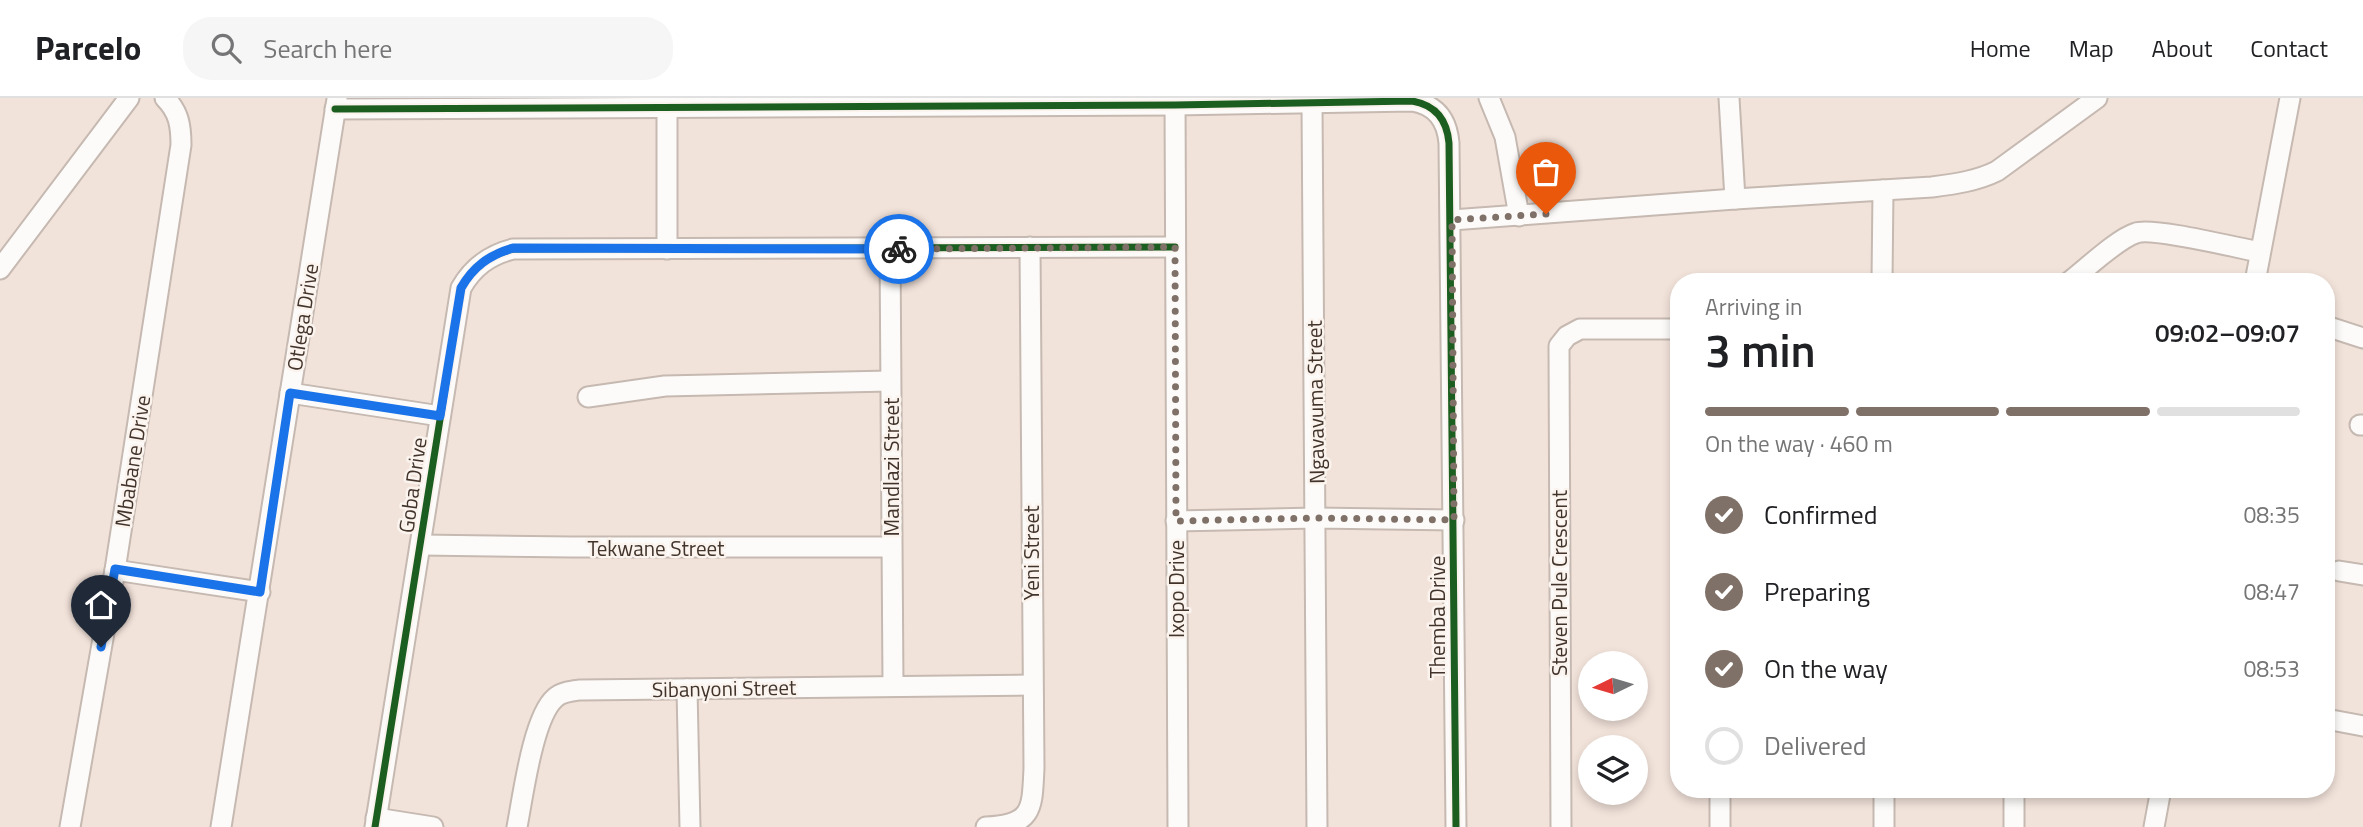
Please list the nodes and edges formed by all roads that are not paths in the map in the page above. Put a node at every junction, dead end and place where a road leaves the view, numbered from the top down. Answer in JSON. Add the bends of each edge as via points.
{"nodes":[{"id":1,"x":129,"y":98,"type":"edge"},
{"id":2,"x":165,"y":98,"type":"edge"},
{"id":3,"x":1489,"y":98,"type":"edge"},
{"id":4,"x":1729,"y":98,"type":"edge"},
{"id":5,"x":2097,"y":98,"type":"edge"},
{"id":6,"x":2290,"y":98,"type":"edge"},
{"id":7,"x":902,"y":102,"type":"edge"},
{"id":8,"x":1035,"y":102,"type":"edge"},
{"id":9,"x":1175,"y":102,"type":"edge"},
{"id":10,"x":763,"y":103,"type":"edge"},
{"id":11,"x":336,"y":104,"type":"edge"},
{"id":12,"x":556,"y":104,"type":"edge"},
{"id":13,"x":1312,"y":104,"type":"junction"},
{"id":14,"x":667,"y":108,"type":"junction"},
{"id":15,"x":1882,"y":190,"type":"junction"},
{"id":16,"x":1735,"y":199,"type":"junction"},
{"id":17,"x":1519,"y":216,"type":"junction"},
{"id":18,"x":1452,"y":220,"type":"junction"},
{"id":19,"x":1030,"y":247,"type":"junction"},
{"id":20,"x":1175,"y":247,"type":"junction"},
{"id":21,"x":667,"y":249,"type":"junction"},
{"id":22,"x":890,"y":249,"type":"junction"},
{"id":23,"x":2260,"y":252,"type":"junction"},
{"id":24,"x":0,"y":269,"type":"edge"},
{"id":25,"x":1882,"y":273,"type":"edge"},
{"id":26,"x":2095,"y":273,"type":"edge"},
{"id":27,"x":2256,"y":273,"type":"edge"},
{"id":28,"x":1670,"y":328,"type":"edge"},
{"id":29,"x":2335,"y":329,"type":"edge"},
{"id":30,"x":2363,"y":338,"type":"edge"},
{"id":31,"x":890,"y":381,"type":"junction"},
{"id":32,"x":290,"y":393,"type":"junction"},
{"id":33,"x":588,"y":397,"type":"dead end"},
{"id":34,"x":440,"y":416,"type":"junction"},
{"id":35,"x":1316,"y":518,"type":"junction"},
{"id":36,"x":1454,"y":520,"type":"junction"},
{"id":37,"x":1176,"y":521,"type":"junction"},
{"id":38,"x":421,"y":545,"type":"junction"},
{"id":39,"x":891,"y":547,"type":"junction"},
{"id":40,"x":115,"y":569,"type":"junction"},
{"id":41,"x":2339,"y":571,"type":"dead end"},
{"id":42,"x":2363,"y":575,"type":"edge"},
{"id":43,"x":260,"y":592,"type":"junction"},
{"id":44,"x":893,"y":685,"type":"junction"},
{"id":45,"x":1032,"y":685,"type":"junction"},
{"id":46,"x":687,"y":689,"type":"junction"},
{"id":47,"x":2335,"y":721,"type":"edge"},
{"id":48,"x":2363,"y":726,"type":"edge"},
{"id":49,"x":1720,"y":798,"type":"edge"},
{"id":50,"x":1884,"y":798,"type":"edge"},
{"id":51,"x":2014,"y":798,"type":"edge"},
{"id":52,"x":2159,"y":798,"type":"edge"},
{"id":53,"x":376,"y":823,"type":"edge"},
{"id":54,"x":71,"y":827,"type":"edge"},
{"id":55,"x":221,"y":827,"type":"edge"},
{"id":56,"x":433,"y":827,"type":"edge"},
{"id":57,"x":517,"y":827,"type":"edge"},
{"id":58,"x":690,"y":827,"type":"edge"},
{"id":59,"x":986,"y":827,"type":"edge"},
{"id":60,"x":1178,"y":827,"type":"edge"},
{"id":61,"x":1317,"y":827,"type":"edge"},
{"id":62,"x":1456,"y":827,"type":"edge"},
{"id":63,"x":1561,"y":827,"type":"edge"},
{"id":64,"x":1720,"y":827,"type":"edge"},
{"id":65,"x":1884,"y":827,"type":"edge"},
{"id":66,"x":2014,"y":827,"type":"edge"},
{"id":67,"x":2154,"y":827,"type":"edge"}],
"edges":[{"from":1,"to":24,"type":"street"},
{"from":2,"to":40,"type":"street","name":"Mbabane Drive","via":[[177,113],[181,145]]},
{"from":3,"to":17,"type":"street","via":[[1505,137]]},
{"from":4,"to":16,"type":"street"},
{"from":5,"to":15,"type":"street","via":[[1984,177]]},
{"from":6,"to":23,"type":"street"},
{"from":7,"to":8,"type":"street"},
{"from":7,"to":10,"type":"street"},
{"from":8,"to":9,"type":"street"},
{"from":9,"to":13,"type":"street"},
{"from":9,"to":20,"type":"street","name":"Ixopo Drive"},
{"from":10,"to":14,"type":"street"},
{"from":11,"to":12,"type":"street"},
{"from":11,"to":32,"type":"street","name":"Otlega Drive"},
{"from":12,"to":14,"type":"street"},
{"from":13,"to":18,"type":"street","name":"Themba Drive","via":[[1412,102],[1424,104],[1440,116],[1448,133]]},
{"from":13,"to":35,"type":"street","name":"Ngavavuma Street"},
{"from":14,"to":21,"type":"street"},
{"from":15,"to":16,"type":"street"},
{"from":15,"to":25,"type":"street"},
{"from":16,"to":17,"type":"street"},
{"from":17,"to":18,"type":"street"},
{"from":18,"to":36,"type":"street","name":"Themba Drive"},
{"from":19,"to":20,"type":"street","name":"Goba Drive"},
{"from":19,"to":22,"type":"street","name":"Goba Drive"},
{"from":19,"to":45,"type":"street","name":"Yeni Street"},
{"from":20,"to":37,"type":"street","name":"Ixopo Drive"},
{"from":21,"to":22,"type":"street","name":"Goba Drive"},
{"from":21,"to":34,"type":"street","name":"Goba Drive","via":[[513,248],[482,262],[461,288]]},
{"from":22,"to":31,"type":"street","name":"Mandlazi Street"},
{"from":23,"to":26,"type":"street","via":[[2140,232],[2127,237]]},
{"from":23,"to":27,"type":"street"},
{"from":28,"to":63,"type":"street","name":"Steven Pule Crescent","via":[[1580,329],[1562,341],[1558,356]]},
{"from":29,"to":30,"type":"street"},
{"from":31,"to":33,"type":"street","via":[[666,386]]},
{"from":31,"to":39,"type":"street","name":"Mandlazi Street"},
{"from":32,"to":34,"type":"street"},
{"from":32,"to":43,"type":"street","name":"Otlega Drive"},
{"from":34,"to":38,"type":"street","name":"Goba Drive"},
{"from":35,"to":36,"type":"street"},
{"from":35,"to":37,"type":"street"},
{"from":35,"to":61,"type":"street","name":"Ngavavuma Street"},
{"from":36,"to":62,"type":"street","name":"Themba Drive"},
{"from":37,"to":60,"type":"street","name":"Ixopo Drive"},
{"from":38,"to":39,"type":"street","name":"Tekwane Street"},
{"from":38,"to":53,"type":"street","name":"Goba Drive"},
{"from":39,"to":44,"type":"street","name":"Mandlazi Street"},
{"from":40,"to":43,"type":"street"},
{"from":40,"to":54,"type":"street","name":"Mbabane Drive"},
{"from":41,"to":42,"type":"street"},
{"from":43,"to":55,"type":"street","name":"Otlega Drive"},
{"from":44,"to":45,"type":"street","name":"Sibanyoni Street"},
{"from":44,"to":46,"type":"street","name":"Sibanyoni Street"},
{"from":45,"to":59,"type":"street","name":"Yeni Street","via":[[1032,802],[1019,821]]},
{"from":46,"to":57,"type":"street","name":"Sibanyoni Street","via":[[580,690],[557,695],[540,719]]},
{"from":46,"to":58,"type":"street"},
{"from":47,"to":48,"type":"street"},
{"from":49,"to":64,"type":"street"},
{"from":50,"to":65,"type":"street"},
{"from":51,"to":66,"type":"street"},
{"from":52,"to":67,"type":"street"},
{"from":53,"to":56,"type":"street"}]}
